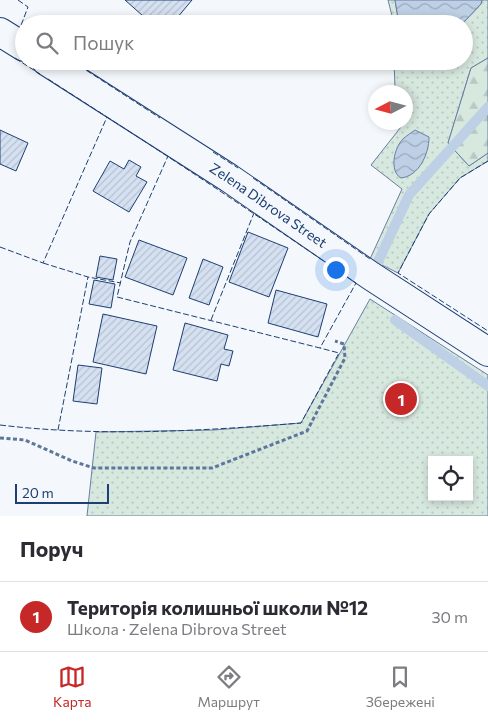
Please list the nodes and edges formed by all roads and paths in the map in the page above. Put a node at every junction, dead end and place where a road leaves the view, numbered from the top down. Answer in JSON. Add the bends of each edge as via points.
{"nodes":[{"id":1,"x":0,"y":32,"type":"edge"},
{"id":2,"x":15,"y":41,"type":"edge"},
{"id":3,"x":60,"y":70,"type":"edge"},
{"id":4,"x":335,"y":341,"type":"dead end"},
{"id":5,"x":488,"y":352,"type":"edge"},
{"id":6,"x":0,"y":438,"type":"edge"}],
"edges":[{"from":1,"to":2,"type":"street"},
{"from":3,"to":5,"type":"street","name":"Zelena Dibrova Street"},
{"from":4,"to":6,"type":"path","via":[[344,344],[345,358],[308,430],[212,468],[94,468],[72,462],[25,440]]}]}
